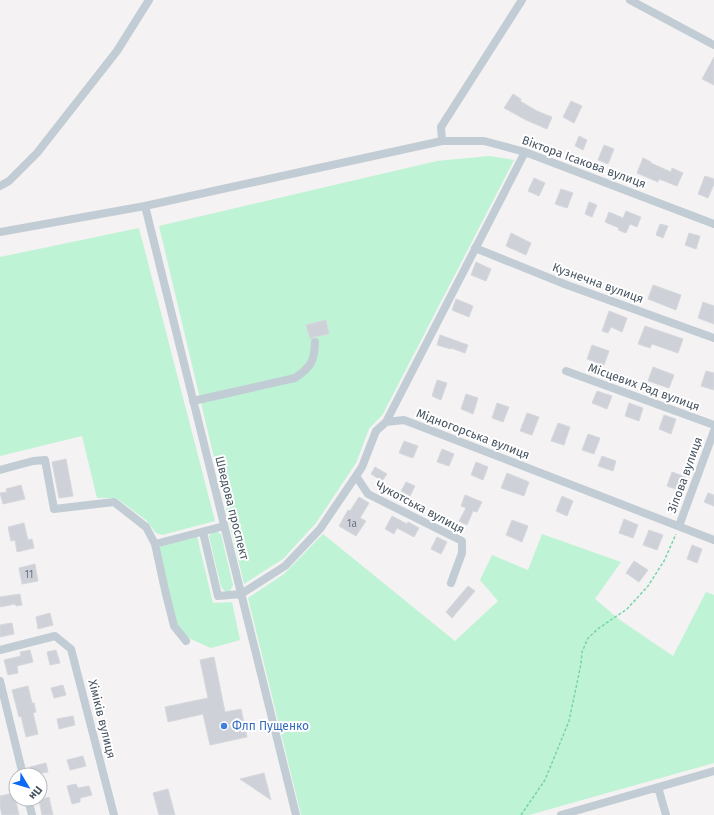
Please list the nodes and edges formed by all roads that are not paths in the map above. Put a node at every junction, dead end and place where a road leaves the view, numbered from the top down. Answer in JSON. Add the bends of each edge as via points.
{"nodes":[{"id":1,"x":149,"y":0,"type":"edge"},
{"id":2,"x":522,"y":0,"type":"edge"},
{"id":3,"x":630,"y":0,"type":"edge"},
{"id":4,"x":714,"y":46,"type":"edge"},
{"id":5,"x":442,"y":141,"type":"junction"},
{"id":6,"x":526,"y":152,"type":"junction"},
{"id":7,"x":0,"y":186,"type":"edge"},
{"id":8,"x":145,"y":206,"type":"junction"},
{"id":9,"x":714,"y":224,"type":"edge"},
{"id":10,"x":0,"y":232,"type":"edge"},
{"id":11,"x":475,"y":248,"type":"junction"},
{"id":12,"x":714,"y":338,"type":"edge"},
{"id":13,"x":315,"y":342,"type":"dead end"},
{"id":14,"x":566,"y":371,"type":"dead end"},
{"id":15,"x":193,"y":401,"type":"junction"},
{"id":16,"x":386,"y":422,"type":"junction"},
{"id":17,"x":714,"y":425,"type":"edge"},
{"id":18,"x":714,"y":431,"type":"edge"},
{"id":19,"x":0,"y":470,"type":"edge"},
{"id":20,"x":356,"y":476,"type":"junction"},
{"id":21,"x":224,"y":526,"type":"junction"},
{"id":22,"x":679,"y":526,"type":"junction"},
{"id":23,"x":202,"y":532,"type":"junction"},
{"id":24,"x":714,"y":540,"type":"edge"},
{"id":25,"x":155,"y":544,"type":"junction"},
{"id":26,"x":451,"y":583,"type":"dead end"},
{"id":27,"x":241,"y":594,"type":"junction"},
{"id":28,"x":186,"y":641,"type":"dead end"},
{"id":29,"x":0,"y":650,"type":"edge"},
{"id":30,"x":0,"y":681,"type":"edge"},
{"id":31,"x":20,"y":767,"type":"edge"},
{"id":32,"x":714,"y":771,"type":"edge"},
{"id":33,"x":658,"y":787,"type":"junction"},
{"id":34,"x":114,"y":815,"type":"edge"},
{"id":35,"x":296,"y":815,"type":"edge"},
{"id":36,"x":561,"y":815,"type":"edge"},
{"id":37,"x":666,"y":815,"type":"edge"}],
"edges":[{"from":1,"to":7,"type":"street","via":[[117,51],[37,153],[9,182]]},
{"from":2,"to":5,"type":"street","via":[[441,127]]},
{"from":3,"to":4,"type":"street"},
{"from":5,"to":6,"type":"street","name":"Віктора Ісакова вулиця","via":[[484,141]]},
{"from":5,"to":8,"type":"street","name":"Віктора Ісакова вулиця"},
{"from":6,"to":9,"type":"street","name":"Віктора Ісакова вулиця"},
{"from":6,"to":11,"type":"street"},
{"from":8,"to":10,"type":"street","name":"Віктора Ісакова вулиця"},
{"from":8,"to":15,"type":"street","name":"Шведова проспект"},
{"from":11,"to":12,"type":"street","name":"Кузнечна вулиця","via":[[567,285]]},
{"from":11,"to":16,"type":"street"},
{"from":13,"to":15,"type":"street","via":[[310,365],[295,378]]},
{"from":14,"to":17,"type":"street","name":"Місцевих Рад вулиця"},
{"from":15,"to":21,"type":"street","name":"Шведова проспект"},
{"from":16,"to":20,"type":"street","via":[[376,431]]},
{"from":16,"to":22,"type":"street","name":"Мідногорська вулиця","via":[[404,420]]},
{"from":18,"to":22,"type":"street","name":"Зілова вулиця"},
{"from":19,"to":25,"type":"street","via":[[45,460],[54,509],[114,502],[146,527]]},
{"from":20,"to":26,"type":"street","name":"Чукотська вулиця","via":[[368,494],[462,541],[462,553]]},
{"from":20,"to":27,"type":"street","via":[[320,529],[285,566]]},
{"from":21,"to":23,"type":"street"},
{"from":21,"to":27,"type":"street","name":"Шведова проспект"},
{"from":22,"to":24,"type":"street","name":"Мідногорська вулиця"},
{"from":23,"to":25,"type":"street"},
{"from":23,"to":27,"type":"street","via":[[218,596]]},
{"from":25,"to":28,"type":"street","via":[[174,626]]},
{"from":27,"to":35,"type":"street","name":"Шведова проспект"},
{"from":29,"to":34,"type":"street","name":"Хіміків вулиця","via":[[55,636],[71,649]]},
{"from":30,"to":31,"type":"street"},
{"from":32,"to":33,"type":"street"},
{"from":33,"to":36,"type":"street"},
{"from":33,"to":37,"type":"street"}]}
